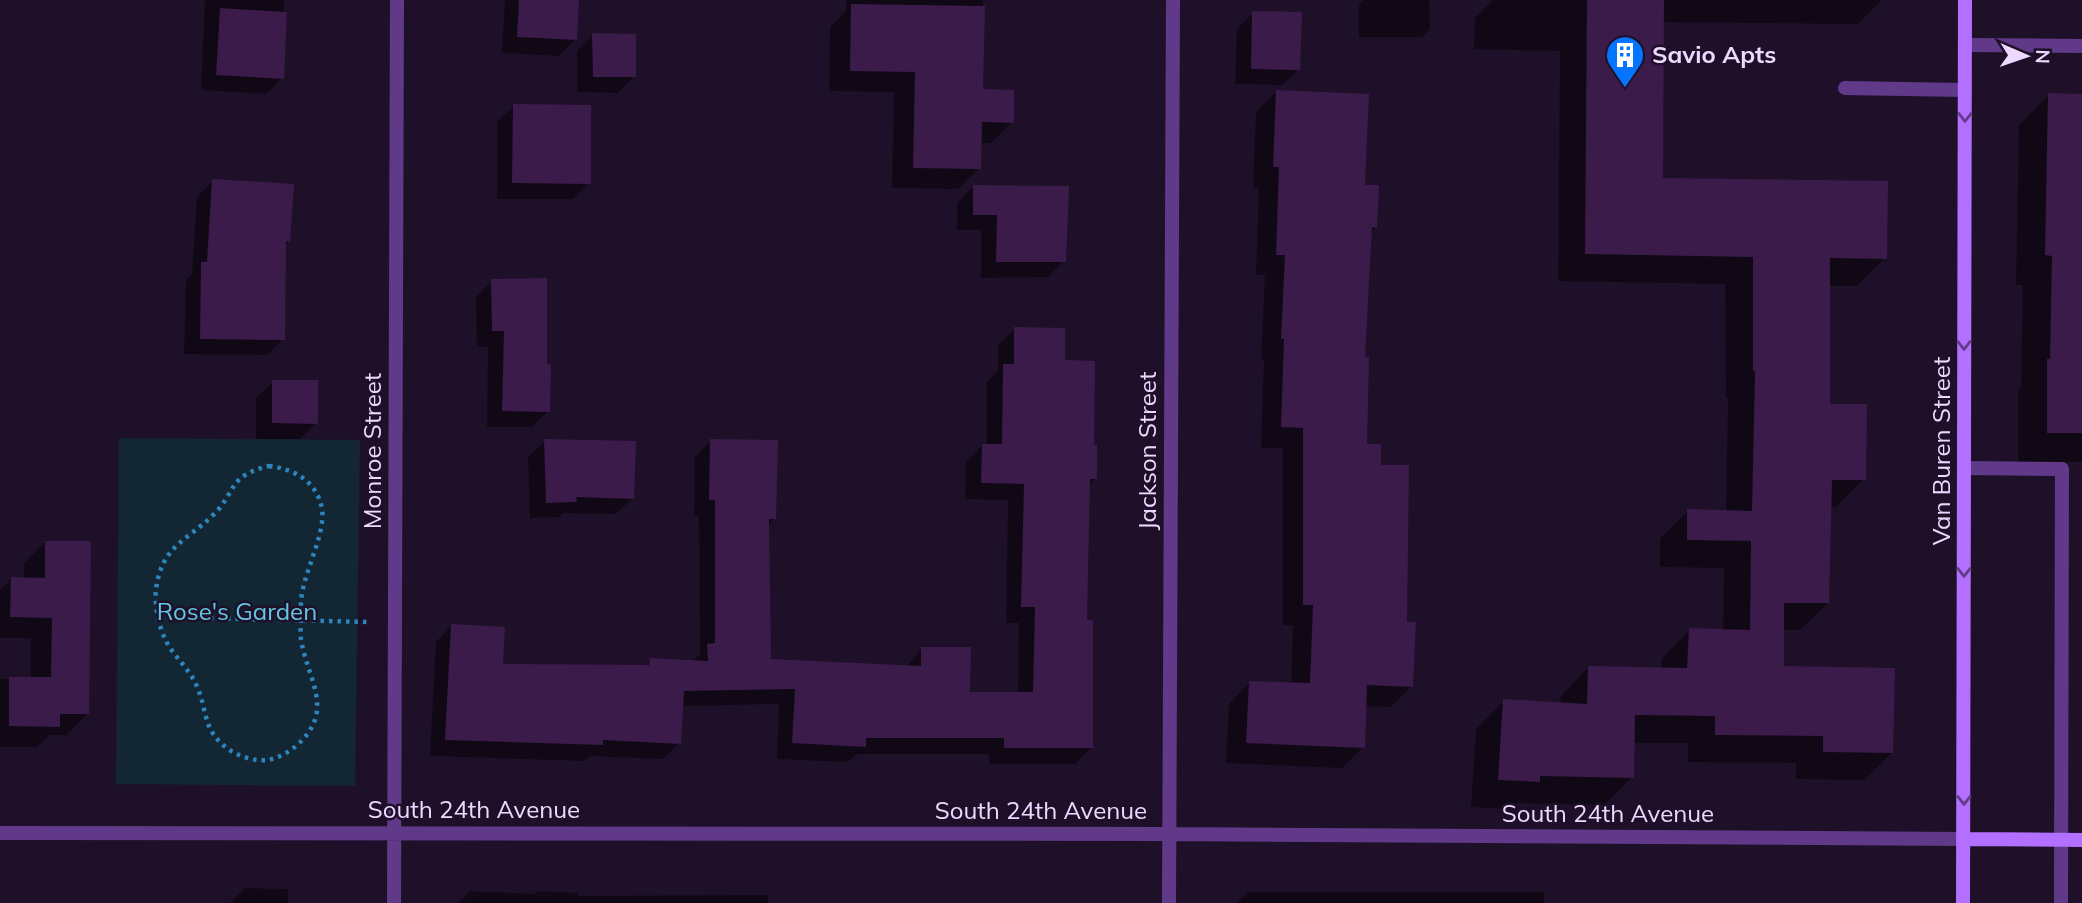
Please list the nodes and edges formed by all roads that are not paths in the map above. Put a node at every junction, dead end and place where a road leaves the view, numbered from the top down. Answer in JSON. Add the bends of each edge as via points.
{"nodes":[{"id":1,"x":397,"y":0,"type":"edge"},
{"id":2,"x":1173,"y":0,"type":"edge"},
{"id":3,"x":1965,"y":0,"type":"edge"},
{"id":4,"x":1965,"y":45,"type":"junction"},
{"id":5,"x":2082,"y":46,"type":"edge"},
{"id":6,"x":1845,"y":88,"type":"dead end"},
{"id":7,"x":1965,"y":90,"type":"junction"},
{"id":8,"x":1964,"y":468,"type":"junction"},
{"id":9,"x":0,"y":833,"type":"edge"},
{"id":10,"x":393,"y":833,"type":"junction"},
{"id":11,"x":1169,"y":834,"type":"junction"},
{"id":12,"x":1964,"y":839,"type":"junction"},
{"id":13,"x":2060,"y":840,"type":"junction"},
{"id":14,"x":2082,"y":840,"type":"edge"},
{"id":15,"x":394,"y":903,"type":"edge"},
{"id":16,"x":1169,"y":903,"type":"edge"},
{"id":17,"x":1963,"y":903,"type":"edge"},
{"id":18,"x":2061,"y":903,"type":"edge"}],
"edges":[{"from":1,"to":10,"type":"street","name":"Monroe Street"},
{"from":2,"to":11,"type":"street","name":"Jackson Street"},
{"from":3,"to":4,"type":"main road","name":"Van Buren Street"},
{"from":4,"to":5,"type":"street"},
{"from":4,"to":7,"type":"main road","name":"Van Buren Street"},
{"from":6,"to":7,"type":"street"},
{"from":7,"to":8,"type":"main road","name":"Van Buren Street","one_way":true},
{"from":8,"to":12,"type":"main road","name":"Van Buren Street","one_way":true},
{"from":8,"to":13,"type":"street","via":[[2062,468]]},
{"from":9,"to":10,"type":"street","name":"South 24th Avenue"},
{"from":10,"to":11,"type":"street","name":"South 24th Avenue"},
{"from":10,"to":15,"type":"street","name":"Monroe Street"},
{"from":11,"to":12,"type":"street","name":"South 24th Avenue"},
{"from":11,"to":16,"type":"street","name":"Jackson Street"},
{"from":12,"to":13,"type":"main road","name":"South 24th Avenue"},
{"from":12,"to":17,"type":"main road","name":"Van Buren Street"},
{"from":13,"to":14,"type":"main road","name":"South 24th Avenue"},
{"from":13,"to":18,"type":"street"}]}
